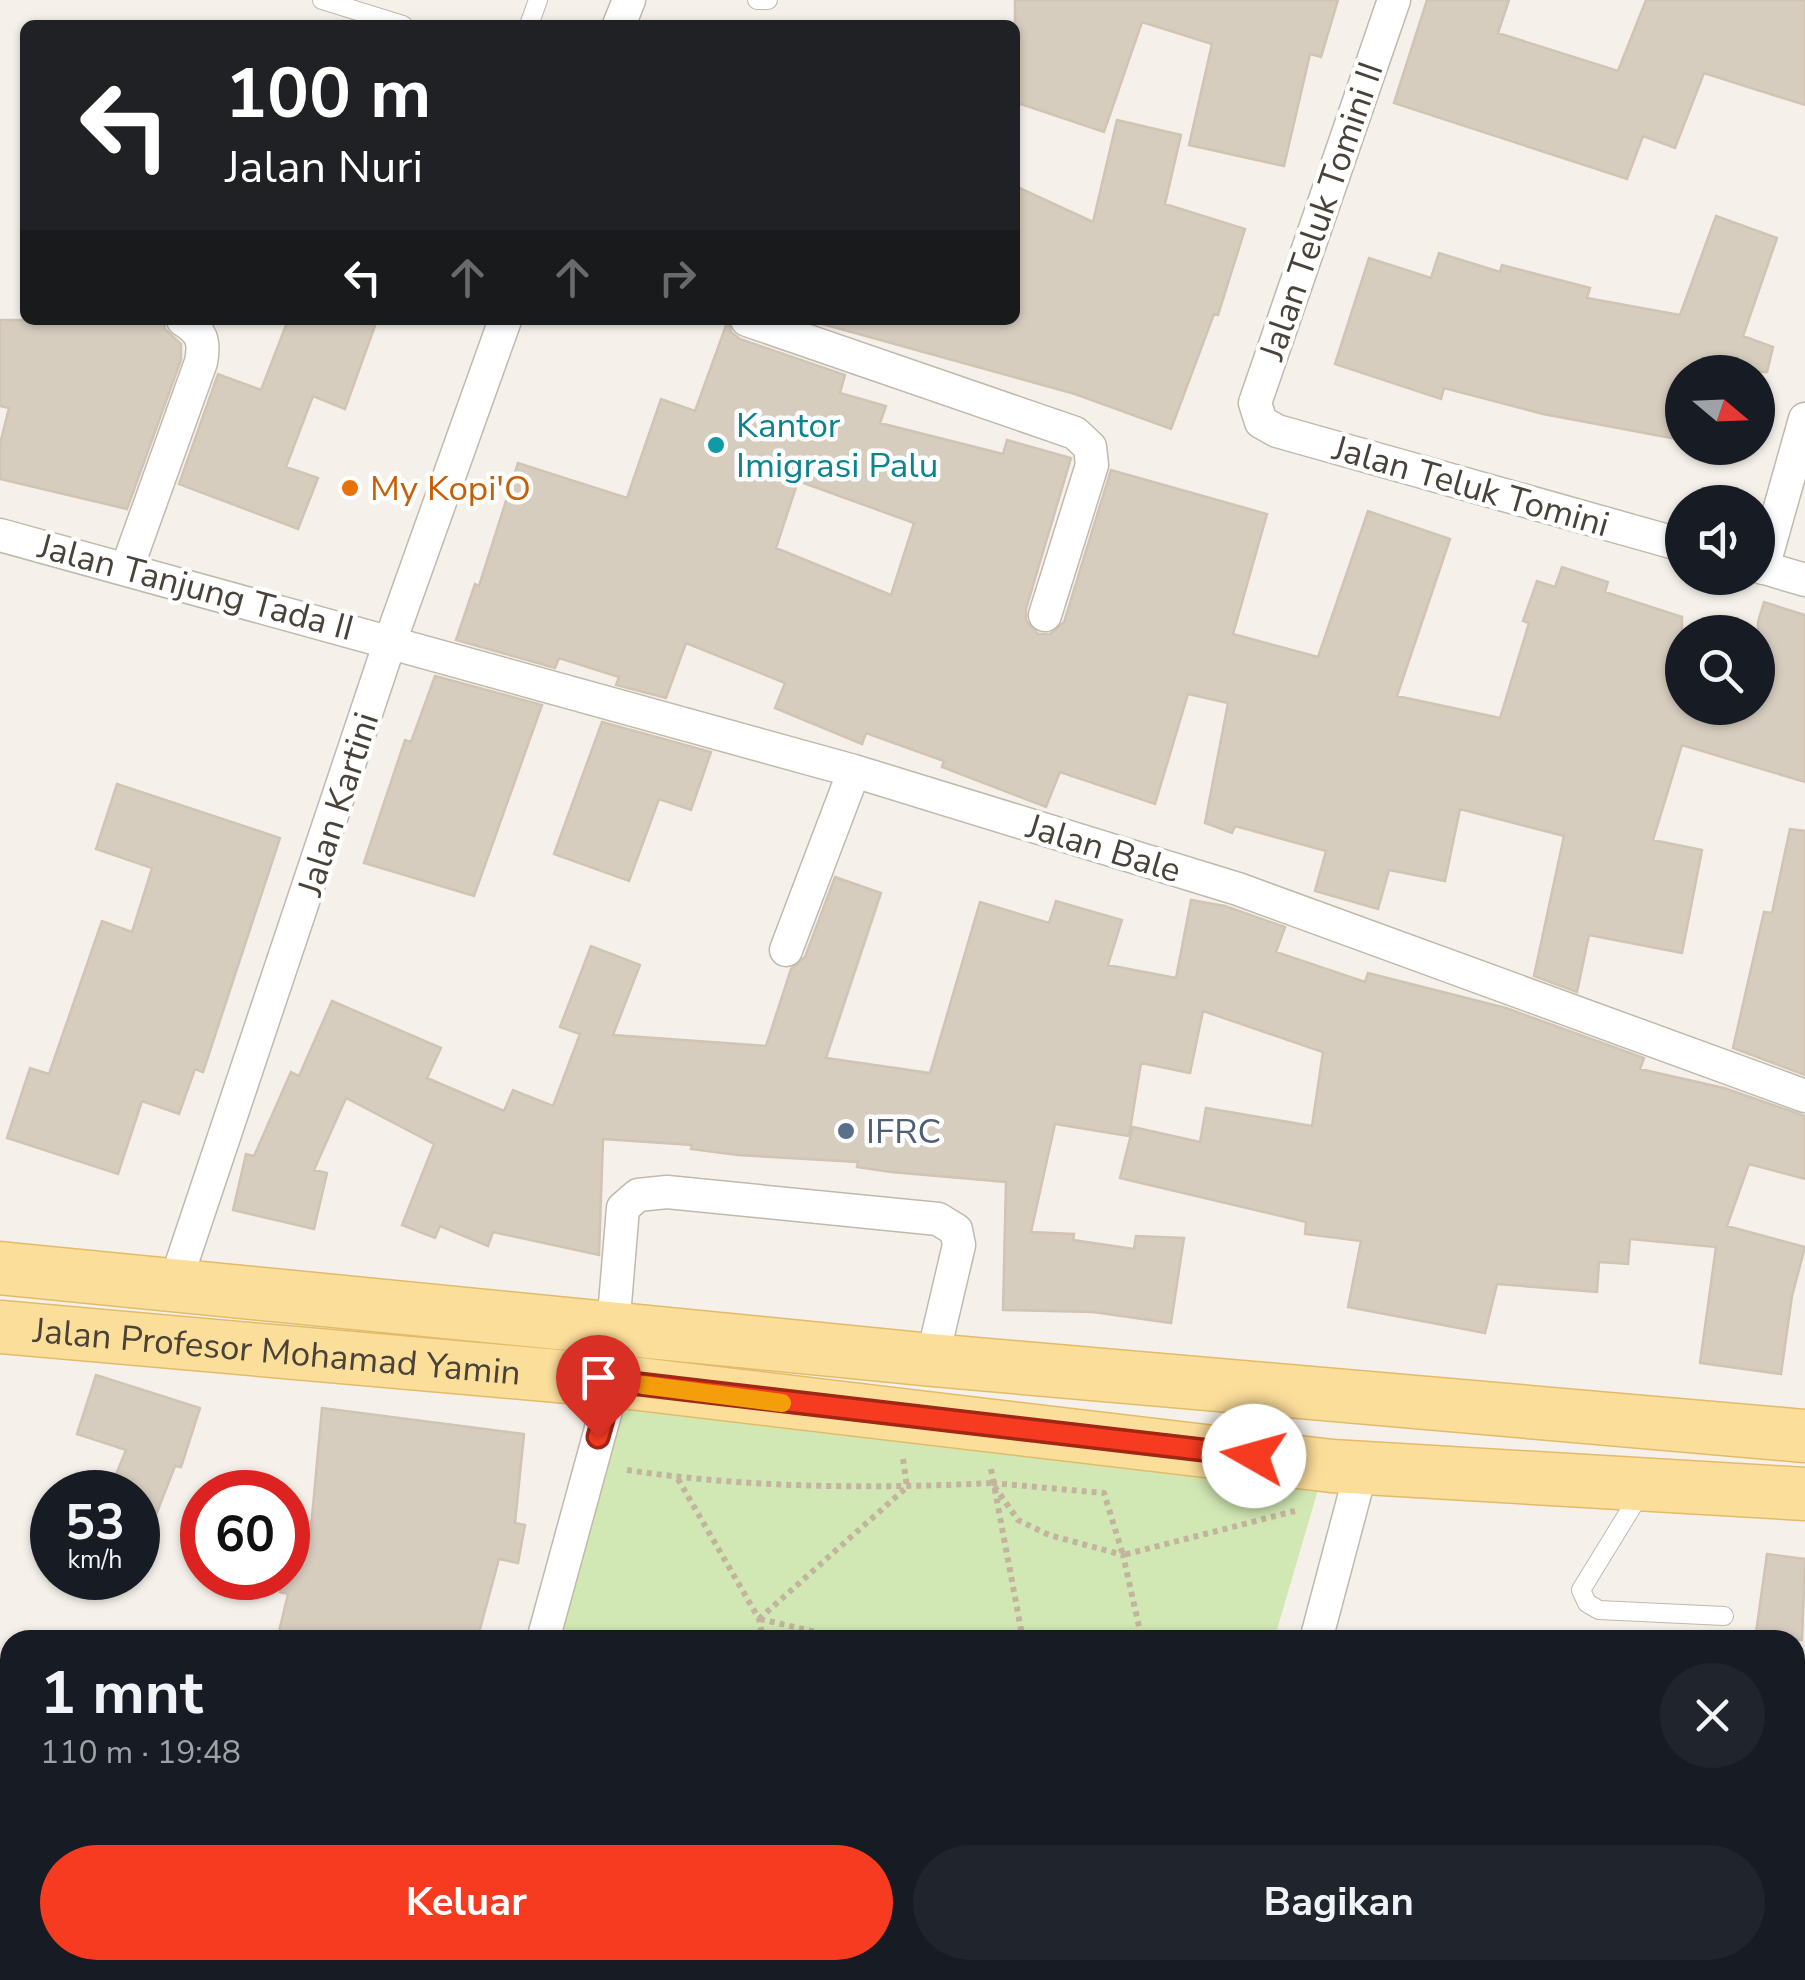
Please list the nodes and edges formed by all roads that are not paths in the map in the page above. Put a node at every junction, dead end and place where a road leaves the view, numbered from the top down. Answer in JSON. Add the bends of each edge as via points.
{"nodes":[{"id":1,"x":322,"y":0,"type":"edge"},
{"id":2,"x":757,"y":0,"type":"edge"},
{"id":3,"x":768,"y":0,"type":"edge"},
{"id":4,"x":1394,"y":0,"type":"edge"},
{"id":5,"x":387,"y":20,"type":"edge"},
{"id":6,"x":191,"y":325,"type":"edge"},
{"id":7,"x":503,"y":325,"type":"edge"},
{"id":8,"x":761,"y":325,"type":"edge"},
{"id":9,"x":1805,"y":420,"type":"edge"},
{"id":10,"x":1261,"y":422,"type":"joint"},
{"id":11,"x":1775,"y":518,"type":"edge"},
{"id":12,"x":0,"y":535,"type":"edge"},
{"id":13,"x":1665,"y":540,"type":"edge"},
{"id":14,"x":126,"y":568,"type":"junction"},
{"id":15,"x":1775,"y":571,"type":"edge"},
{"id":16,"x":1805,"y":580,"type":"edge"},
{"id":17,"x":1045,"y":615,"type":"dead end"},
{"id":18,"x":391,"y":639,"type":"junction"},
{"id":19,"x":854,"y":770,"type":"junction"},
{"id":20,"x":786,"y":950,"type":"dead end"},
{"id":21,"x":1805,"y":1096,"type":"edge"},
{"id":22,"x":0,"y":1268,"type":"edge"},
{"id":23,"x":174,"y":1288,"type":"junction"},
{"id":24,"x":0,"y":1327,"type":"edge"},
{"id":25,"x":613,"y":1328,"type":"junction"},
{"id":26,"x":857,"y":1350,"type":"junction"},
{"id":27,"x":932,"y":1360,"type":"junction"},
{"id":28,"x":614,"y":1381,"type":"junction"},
{"id":29,"x":850,"y":1410,"type":"junction"},
{"id":30,"x":1805,"y":1436,"type":"edge"},
{"id":31,"x":1353,"y":1466,"type":"junction"},
{"id":32,"x":1646,"y":1485,"type":"junction"},
{"id":33,"x":1805,"y":1494,"type":"edge"},
{"id":34,"x":1724,"y":1616,"type":"dead end"},
{"id":35,"x":545,"y":1630,"type":"edge"},
{"id":36,"x":1318,"y":1630,"type":"edge"}],
"edges":[{"from":1,"to":5,"type":"lane"},
{"from":2,"to":3,"type":"lane"},
{"from":4,"to":10,"type":"street","name":"Jalan Teluk Tomini II","via":[[1255,403]]},
{"from":6,"to":14,"type":"street","via":[[204,345],[201,362]]},
{"from":7,"to":18,"type":"street","name":"Jalan Kartini"},
{"from":8,"to":17,"type":"street","via":[[1075,434],[1090,446],[1092,465]]},
{"from":9,"to":11,"type":"street"},
{"from":10,"to":13,"type":"street","name":"Jalan Teluk Tomini"},
{"from":12,"to":14,"type":"street","name":"Jalan Tanjung Tada II"},
{"from":14,"to":18,"type":"street","name":"Jalan Tanjung Tada II"},
{"from":15,"to":16,"type":"street"},
{"from":18,"to":19,"type":"street","name":"Jalan Bale"},
{"from":18,"to":23,"type":"street","name":"Jalan Kartini"},
{"from":19,"to":20,"type":"street"},
{"from":19,"to":21,"type":"street","name":"Jalan Bale","via":[[1238,890]]},
{"from":22,"to":23,"type":"main road","name":"Jalan Profesor Mohamad Yamin"},
{"from":23,"to":25,"type":"main road","name":"Jalan Profesor Mohamad Yamin"},
{"from":24,"to":28,"type":"main road","name":"Jalan Profesor Mohamad Yamin"},
{"from":25,"to":26,"type":"main road","name":"Jalan Profesor Mohamad Yamin"},
{"from":25,"to":27,"type":"street","via":[[623,1208],[638,1195],[667,1192],[938,1219],[956,1230],[959,1244]]},
{"from":26,"to":27,"type":"main road","name":"Jalan Profesor Mohamad Yamin"},
{"from":26,"to":29,"type":"main road"},
{"from":27,"to":30,"type":"main road","name":"Jalan Profesor Mohamad Yamin"},
{"from":28,"to":29,"type":"main road","name":"Jalan Profesor Mohamad Yamin"},
{"from":28,"to":35,"type":"street"},
{"from":29,"to":31,"type":"main road","name":"Jalan Profesor Mohamad Yamin"},
{"from":31,"to":32,"type":"main road","name":"Jalan Profesor Mohamad Yamin"},
{"from":31,"to":36,"type":"street"},
{"from":32,"to":33,"type":"main road","name":"Jalan Profesor Mohamad Yamin"},
{"from":32,"to":34,"type":"lane","via":[[1580,1590],[1587,1603],[1599,1610]]}]}
